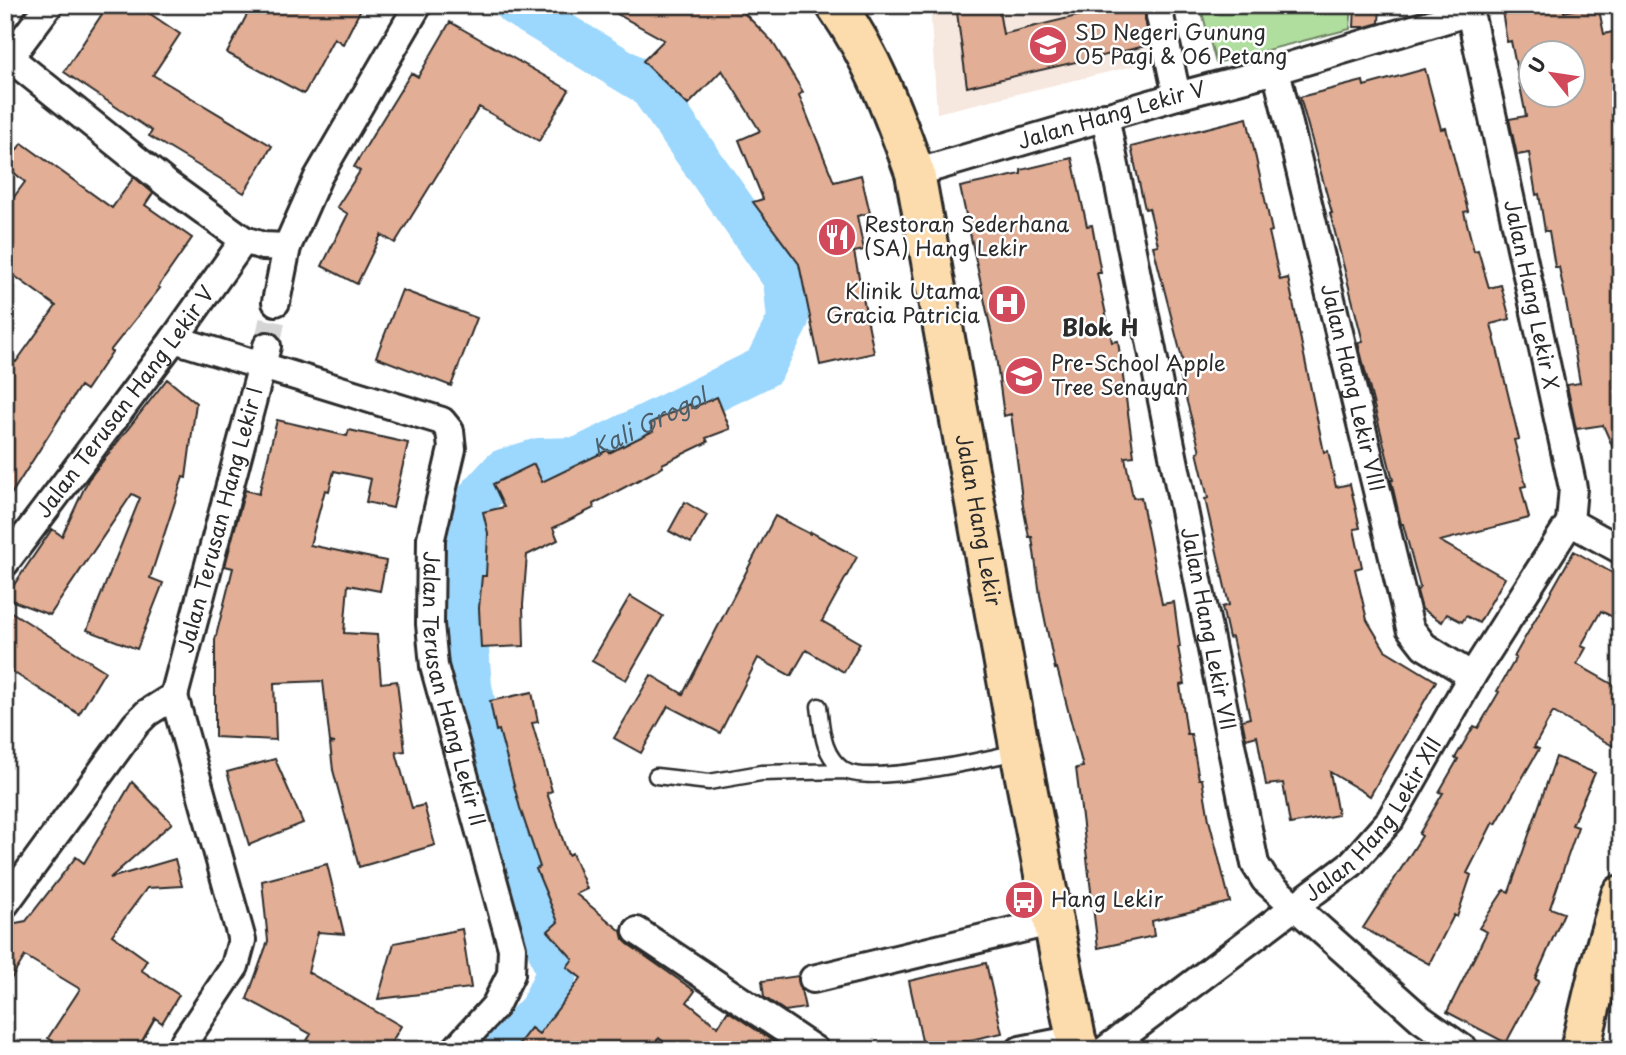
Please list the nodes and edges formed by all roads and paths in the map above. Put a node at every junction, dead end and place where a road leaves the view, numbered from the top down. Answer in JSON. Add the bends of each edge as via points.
{"nodes":[{"id":1,"x":49,"y":5,"type":"edge"},
{"id":2,"x":418,"y":5,"type":"edge"},
{"id":3,"x":835,"y":5,"type":"edge"},
{"id":4,"x":1163,"y":5,"type":"edge"},
{"id":5,"x":1460,"y":9,"type":"edge"},
{"id":6,"x":7,"y":59,"type":"edge"},
{"id":7,"x":1276,"y":70,"type":"junction"},
{"id":8,"x":1177,"y":96,"type":"junction"},
{"id":9,"x":1105,"y":116,"type":"junction"},
{"id":10,"x":915,"y":173,"type":"junction"},
{"id":11,"x":244,"y":240,"type":"junction"},
{"id":12,"x":287,"y":247,"type":"junction"},
{"id":13,"x":276,"y":302,"type":"tunnel mouth"},
{"id":14,"x":174,"y":339,"type":"junction"},
{"id":15,"x":265,"y":356,"type":"junction"},
{"id":16,"x":1570,"y":522,"type":"junction"},
{"id":17,"x":1621,"y":550,"type":"edge"},
{"id":18,"x":5,"y":562,"type":"edge"},
{"id":19,"x":1472,"y":676,"type":"junction"},
{"id":20,"x":174,"y":696,"type":"junction"},
{"id":21,"x":819,"y":706,"type":"dead end"},
{"id":22,"x":1020,"y":751,"type":"junction"},
{"id":23,"x":845,"y":771,"type":"junction"},
{"id":24,"x":656,"y":776,"type":"dead end"},
{"id":25,"x":1621,"y":895,"type":"edge"},
{"id":26,"x":5,"y":904,"type":"edge"},
{"id":27,"x":1296,"y":908,"type":"junction"},
{"id":28,"x":1054,"y":921,"type":"junction"},
{"id":29,"x":637,"y":931,"type":"dead end"},
{"id":30,"x":813,"y":979,"type":"dead end"},
{"id":31,"x":1087,"y":1046,"type":"edge"},
{"id":32,"x":180,"y":1050,"type":"edge"},
{"id":33,"x":454,"y":1050,"type":"edge"},
{"id":34,"x":815,"y":1050,"type":"edge"},
{"id":35,"x":1020,"y":1050,"type":"edge"},
{"id":36,"x":1465,"y":1050,"type":"edge"},
{"id":37,"x":1580,"y":1050,"type":"edge"}],
"edges":[{"from":1,"to":6,"type":"street"},
{"from":2,"to":12,"type":"street","via":[[318,177]]},
{"from":3,"to":10,"type":"main road","name":"Jalan Hang Lekir","via":[[867,53]]},
{"from":4,"to":8,"type":"street","via":[[1160,16]]},
{"from":5,"to":7,"type":"street","name":"Jalan Hang Lekir V"},
{"from":5,"to":16,"type":"street","name":"Jalan Hang Lekir X","via":[[1573,488]]},
{"from":6,"to":11,"type":"street"},
{"from":7,"to":8,"type":"street","name":"Jalan Hang Lekir V"},
{"from":7,"to":19,"type":"street","name":"Jalan Hang Lekir VIII","via":[[1410,628],[1424,646]]},
{"from":8,"to":9,"type":"street","name":"Jalan Hang Lekir V"},
{"from":9,"to":10,"type":"street","name":"Jalan Hang Lekir V"},
{"from":9,"to":27,"type":"street","name":"Jalan Hang Lekir VII","via":[[1255,864],[1265,880]]},
{"from":10,"to":22,"type":"main road","name":"Jalan Hang Lekir"},
{"from":11,"to":12,"type":"street"},
{"from":11,"to":14,"type":"street","name":"Jalan Terusan Hang Lekir V"},
{"from":12,"to":13,"type":"street"},
{"from":14,"to":15,"type":"street","name":"Jalan Terusan Hang Lekir II"},
{"from":14,"to":18,"type":"street","name":"Jalan Terusan Hang Lekir V"},
{"from":15,"to":20,"type":"street","name":"Jalan Terusan Hang Lekir I"},
{"from":15,"to":33,"type":"street","name":"Jalan Terusan Hang Lekir II","via":[[442,421],[450,431],[452,449],[431,538],[430,624],[435,666],[512,948],[511,974],[495,1006]]},
{"from":16,"to":17,"type":"street"},
{"from":16,"to":19,"type":"street","name":"Jalan Hang Lekir XII"},
{"from":19,"to":27,"type":"street","name":"Jalan Hang Lekir XII","via":[[1390,820],[1351,864]]},
{"from":20,"to":26,"type":"street","via":[[136,724]]},
{"from":20,"to":32,"type":"street","via":[[242,940],[235,966]]},
{"from":21,"to":23,"type":"lane","via":[[826,749]]},
{"from":22,"to":23,"type":"lane","via":[[937,769],[861,776]]},
{"from":22,"to":28,"type":"main road","name":"Jalan Hang Lekir"},
{"from":23,"to":24,"type":"lane","via":[[761,773],[709,782]]},
{"from":25,"to":37,"type":"main road"},
{"from":27,"to":31,"type":"street","name":"Jalan Hang Lekir XII"},
{"from":27,"to":36,"type":"street","name":"Jalan Hang Lekir VII","via":[[1421,1019]]},
{"from":28,"to":30,"type":"street"},
{"from":28,"to":31,"type":"main road","name":"Jalan Hang Lekir"},
{"from":29,"to":34,"type":"street"},
{"from":31,"to":35,"type":"street"}]}
